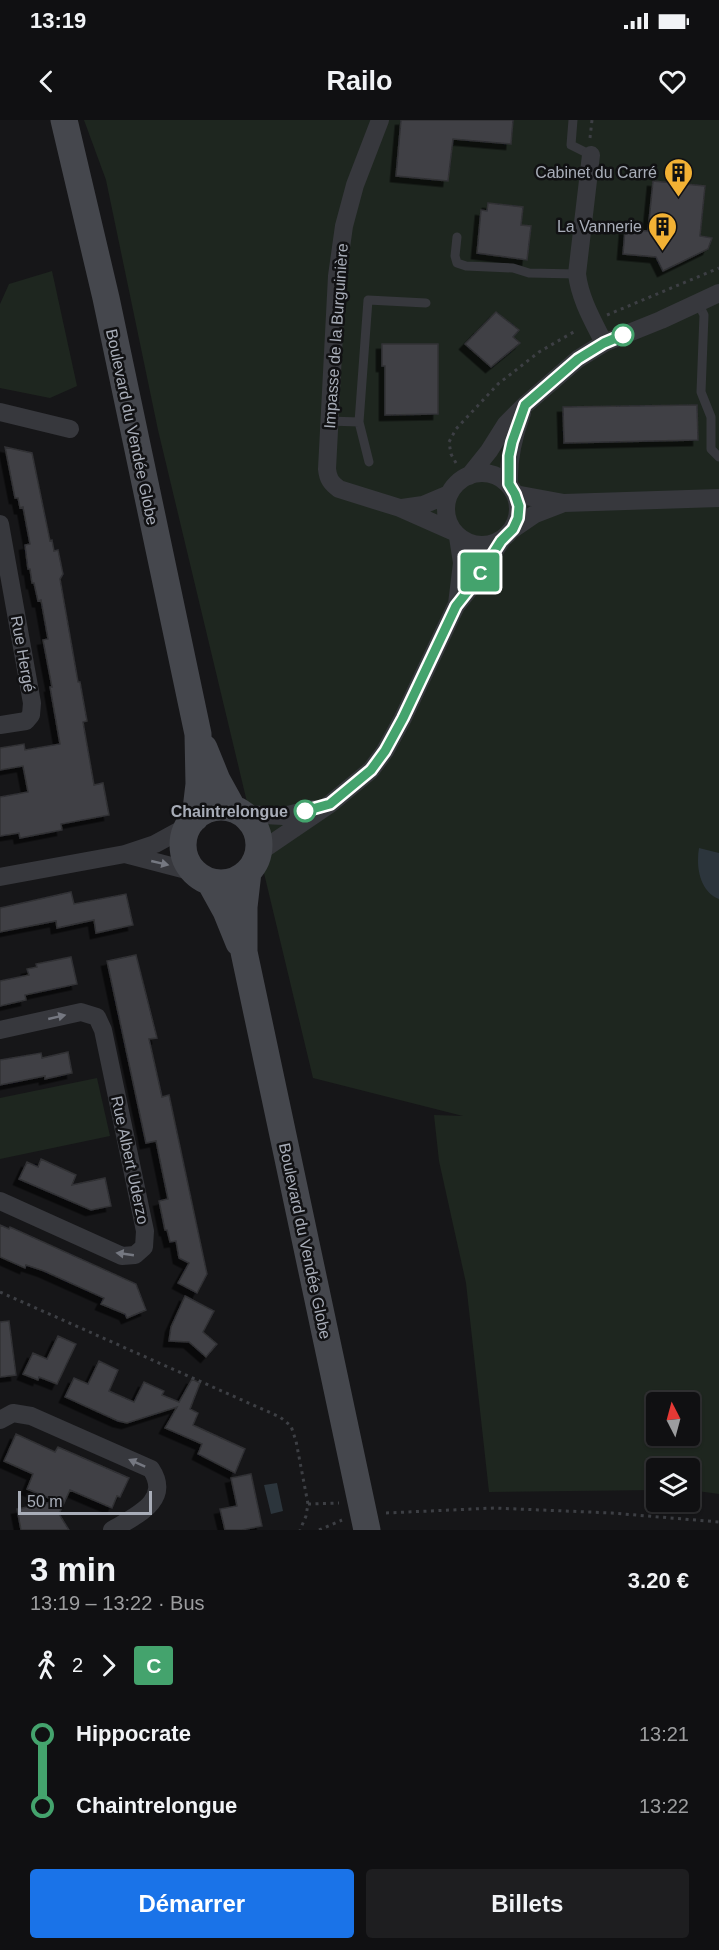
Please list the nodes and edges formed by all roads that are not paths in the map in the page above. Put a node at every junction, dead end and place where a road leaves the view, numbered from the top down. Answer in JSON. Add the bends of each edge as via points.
{"nodes":[{"id":1,"x":64,"y":120,"type":"edge"},
{"id":2,"x":380,"y":120,"type":"edge"},
{"id":3,"x":573,"y":120,"type":"edge"},
{"id":4,"x":591,"y":155,"type":"joint"},
{"id":5,"x":457,"y":237,"type":"dead end"},
{"id":6,"x":577,"y":274,"type":"junction"},
{"id":7,"x":719,"y":293,"type":"edge"},
{"id":8,"x":426,"y":303,"type":"dead end"},
{"id":9,"x":698,"y":303,"type":"junction"},
{"id":10,"x":604,"y":343,"type":"junction"},
{"id":11,"x":525,"y":405,"type":"junction"},
{"id":12,"x":0,"y":412,"type":"edge"},
{"id":13,"x":329,"y":421,"type":"junction"},
{"id":14,"x":359,"y":422,"type":"junction"},
{"id":15,"x":70,"y":429,"type":"dead end"},
{"id":16,"x":719,"y":457,"type":"edge"},
{"id":17,"x":369,"y":462,"type":"dead end"},
{"id":18,"x":469,"y":476,"type":"junction"},
{"id":19,"x":512,"y":489,"type":"junction"},
{"id":20,"x":449,"y":494,"type":"junction"},
{"id":21,"x":719,"y":498,"type":"edge"},
{"id":22,"x":564,"y":503,"type":"junction"},
{"id":23,"x":400,"y":508,"type":"junction"},
{"id":24,"x":0,"y":524,"type":"edge"},
{"id":25,"x":455,"y":534,"type":"junction"},
{"id":26,"x":507,"y":535,"type":"junction"},
{"id":27,"x":456,"y":606,"type":"junction"},
{"id":28,"x":0,"y":725,"type":"edge"},
{"id":29,"x":198,"y":734,"type":"junction"},
{"id":30,"x":330,"y":804,"type":"junction"},
{"id":31,"x":238,"y":812,"type":"junction"},
{"id":32,"x":191,"y":822,"type":"junction"},
{"id":33,"x":125,"y":854,"type":"junction"},
{"id":34,"x":253,"y":863,"type":"junction"},
{"id":35,"x":0,"y":876,"type":"edge"},
{"id":36,"x":202,"y":877,"type":"junction"},
{"id":37,"x":244,"y":952,"type":"junction"},
{"id":38,"x":0,"y":1029,"type":"edge"},
{"id":39,"x":0,"y":1201,"type":"edge"},
{"id":40,"x":0,"y":1420,"type":"edge"},
{"id":41,"x":376,"y":1522,"type":"edge"},
{"id":42,"x":112,"y":1530,"type":"edge"}],
"edges":[{"from":1,"to":29,"type":"main road","name":"Boulevard du Vendée Globe","via":[[106,298]]},
{"from":2,"to":13,"type":"street","name":"Impasse de la Burguinière","via":[[344,226],[337,276]]},
{"from":3,"to":4,"type":"lane","via":[[571,145]]},
{"from":4,"to":6,"type":"street"},
{"from":5,"to":6,"type":"lane","via":[[455,256],[457,262],[466,266]]},
{"from":6,"to":10,"type":"street","via":[[592,321]]},
{"from":7,"to":9,"type":"street"},
{"from":8,"to":14,"type":"lane","via":[[368,300]]},
{"from":9,"to":10,"type":"street"},
{"from":9,"to":16,"type":"lane","via":[[704,315],[701,392],[711,417],[711,448]]},
{"from":10,"to":11,"type":"street","via":[[578,359]]},
{"from":11,"to":18,"type":"street","via":[[506,424]]},
{"from":11,"to":19,"type":"street","via":[[509,456]]},
{"from":12,"to":15,"type":"street"},
{"from":13,"to":14,"type":"lane"},
{"from":13,"to":23,"type":"street","name":"Impasse de la Burguinière","via":[[327,469],[332,483],[339,489]]},
{"from":14,"to":17,"type":"lane"},
{"from":18,"to":19,"type":"street","via":[[490,474]]},
{"from":18,"to":20,"type":"street"},
{"from":19,"to":22,"type":"street"},
{"from":19,"to":26,"type":"street","via":[[518,512]]},
{"from":20,"to":23,"type":"street","via":[[423,505]]},
{"from":20,"to":25,"type":"street","via":[[447,519]]},
{"from":21,"to":22,"type":"street"},
{"from":22,"to":26,"type":"street","via":[[535,514]]},
{"from":23,"to":25,"type":"street"},
{"from":24,"to":28,"type":"street","name":"Rue Hergé","via":[[32,703],[31,715],[26,720]]},
{"from":25,"to":26,"type":"street","via":[[472,544],[487,546]]},
{"from":25,"to":27,"type":"street","via":[[462,563]]},
{"from":26,"to":27,"type":"street"},
{"from":27,"to":30,"type":"street","via":[[385,751],[371,770]]},
{"from":29,"to":31,"type":"main road","name":"Boulevard du Vendée Globe","via":[[217,780]]},
{"from":29,"to":32,"type":"main road","name":"Boulevard du Vendée Globe","via":[[199,784]]},
{"from":30,"to":31,"type":"street","via":[[284,816]]},
{"from":30,"to":34,"type":"street"},
{"from":31,"to":32,"type":"main road","via":[[206,810]]},
{"from":31,"to":34,"type":"main road","via":[[257,831],[259,842]]},
{"from":32,"to":33,"type":"street","via":[[155,844]]},
{"from":32,"to":36,"type":"main road","via":[[183,850],[187,862]]},
{"from":33,"to":35,"type":"street"},
{"from":33,"to":36,"type":"street","one_way":true},
{"from":34,"to":36,"type":"main road","via":[[240,879],[230,882]]},
{"from":34,"to":37,"type":"main road","name":"Boulevard du Vendée Globe","via":[[244,907]]},
{"from":36,"to":37,"type":"main road","name":"Boulevard du Vendée Globe","via":[[226,911]]},
{"from":37,"to":41,"type":"main road","name":"Boulevard du Vendée Globe","via":[[352,1511]]},
{"from":38,"to":39,"type":"street","name":"Rue Albert Uderzo","one_way":true,"via":[[81,1012],[97,1017],[103,1029],[145,1231],[144,1248],[135,1255],[122,1256]]},
{"from":42,"to":40,"type":"street","one_way":true,"via":[[152,1503],[158,1492],[157,1478],[151,1469],[31,1416],[13,1413]]}]}
